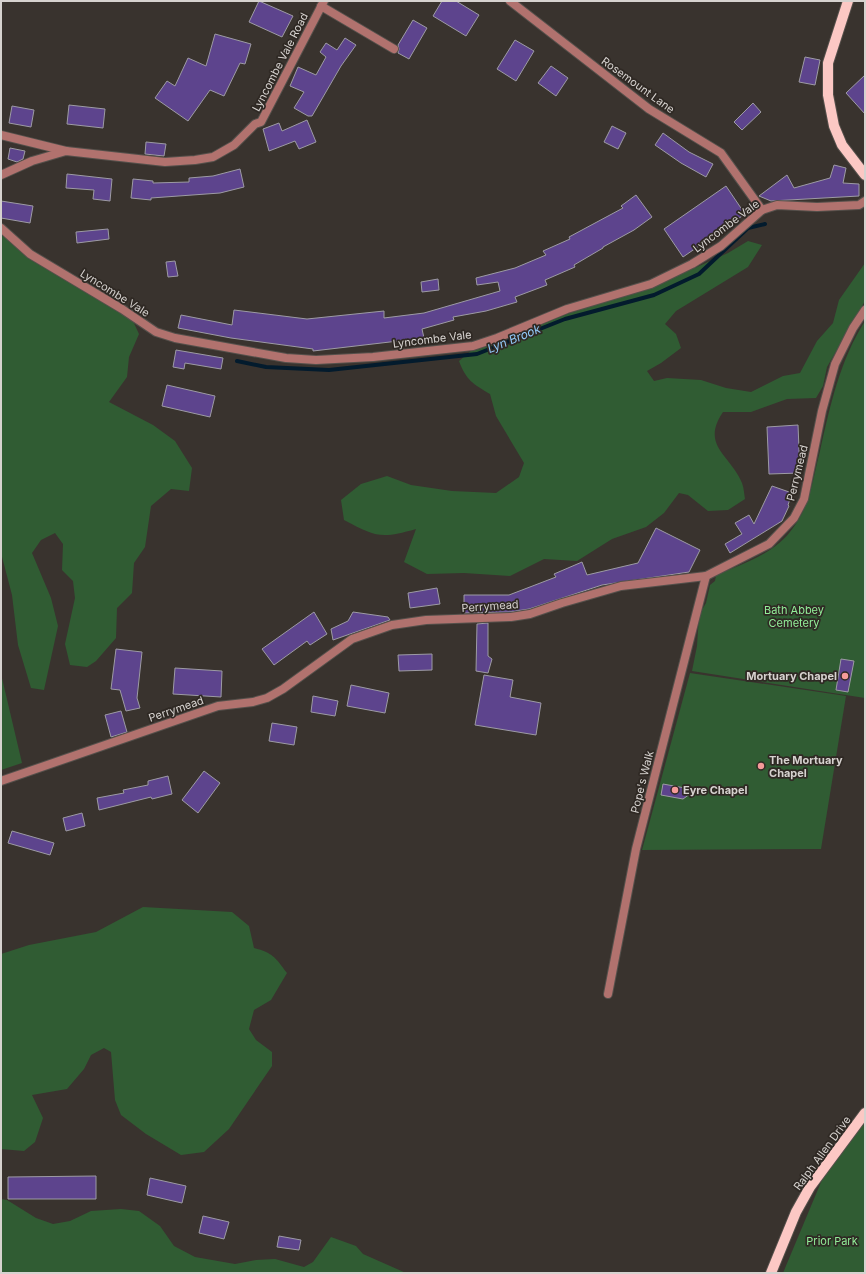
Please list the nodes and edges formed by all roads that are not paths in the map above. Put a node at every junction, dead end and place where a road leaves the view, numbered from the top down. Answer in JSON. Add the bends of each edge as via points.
{"nodes":[{"id":1,"x":510,"y":1,"type":"edge"},
{"id":2,"x":848,"y":1,"type":"edge"},
{"id":3,"x":323,"y":3,"type":"edge"},
{"id":4,"x":394,"y":49,"type":"dead end"},
{"id":5,"x":1,"y":135,"type":"edge"},
{"id":6,"x":66,"y":151,"type":"junction"},
{"id":7,"x":1,"y":175,"type":"edge"},
{"id":8,"x":865,"y":175,"type":"edge"},
{"id":9,"x":865,"y":201,"type":"edge"},
{"id":10,"x":762,"y":210,"type":"junction"},
{"id":11,"x":1,"y":228,"type":"edge"},
{"id":12,"x":865,"y":310,"type":"edge"},
{"id":13,"x":706,"y":576,"type":"junction"},
{"id":14,"x":1,"y":781,"type":"edge"},
{"id":15,"x":608,"y":994,"type":"dead end"},
{"id":16,"x":865,"y":1113,"type":"edge"},
{"id":17,"x":771,"y":1273,"type":"edge"}],
"edges":[{"from":1,"to":10,"type":"street","name":"Rosemount Lane","via":[[649,109],[721,153]]},
{"from":2,"to":8,"type":"main road","via":[[828,63],[828,95],[834,126],[842,145]]},
{"from":3,"to":4,"type":"street"},
{"from":3,"to":6,"type":"street","name":"Lyncombe Vale Road","via":[[261,122],[255,124],[234,145],[213,157],[165,162]]},
{"from":5,"to":6,"type":"street"},
{"from":6,"to":7,"type":"street","name":"Lyncombe Vale Road","via":[[32,161]]},
{"from":9,"to":10,"type":"street","name":"Lyncombe Vale","via":[[859,205],[816,207],[778,204]]},
{"from":10,"to":11,"type":"street","name":"Lyncombe Vale","via":[[721,246],[692,264],[650,284],[567,309],[497,338],[473,346],[374,357],[316,360],[286,358],[175,338],[156,332],[30,254]]},
{"from":12,"to":13,"type":"street","name":"Perrymead","via":[[853,328],[836,364],[822,411],[804,499],[794,518],[769,544]]},
{"from":13,"to":14,"type":"street","name":"Perrymead","via":[[621,586],[530,614],[511,617],[426,620],[392,625],[352,639],[267,698],[218,706]]},
{"from":13,"to":15,"type":"street","name":"Pope's Walk","via":[[636,849]]},
{"from":16,"to":17,"type":"main road","name":"Ralph Allen Drive","via":[[810,1187],[796,1212]]}]}
